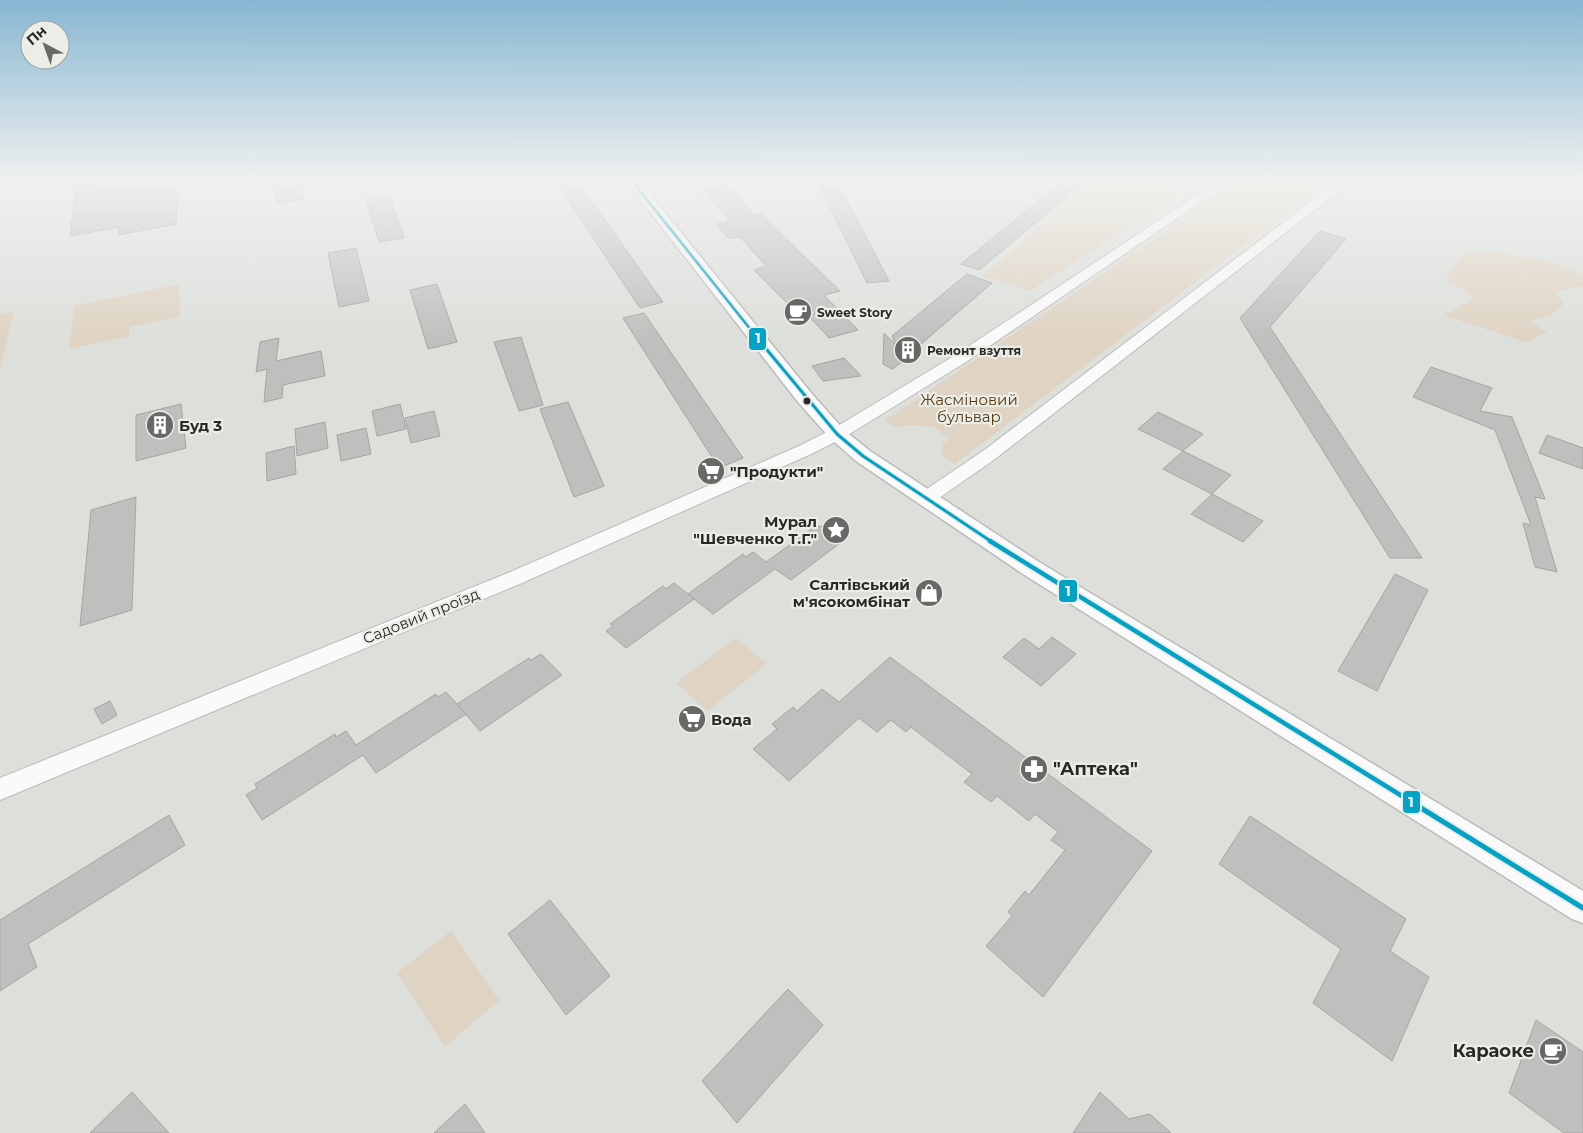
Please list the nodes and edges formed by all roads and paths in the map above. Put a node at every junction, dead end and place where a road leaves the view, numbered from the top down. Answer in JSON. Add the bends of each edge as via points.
{"nodes":[{"id":1,"x":673,"y":234,"type":"edge"},
{"id":2,"x":1147,"y":234,"type":"edge"},
{"id":3,"x":1277,"y":234,"type":"edge"},
{"id":4,"x":837,"y":434,"type":"junction"},
{"id":5,"x":925,"y":499,"type":"junction"},
{"id":6,"x":0,"y":789,"type":"edge"},
{"id":7,"x":1583,"y":908,"type":"edge"}],
"edges":[{"from":1,"to":4,"type":"main road"},
{"from":2,"to":4,"type":"street","name":"Садовий проїзд","via":[[960,359]]},
{"from":3,"to":5,"type":"street","via":[[989,455]]},
{"from":4,"to":5,"type":"main road"},
{"from":4,"to":6,"type":"street","name":"Садовий проїзд","via":[[705,496],[515,578]]},
{"from":5,"to":7,"type":"main road","via":[[1031,568]]}]}
